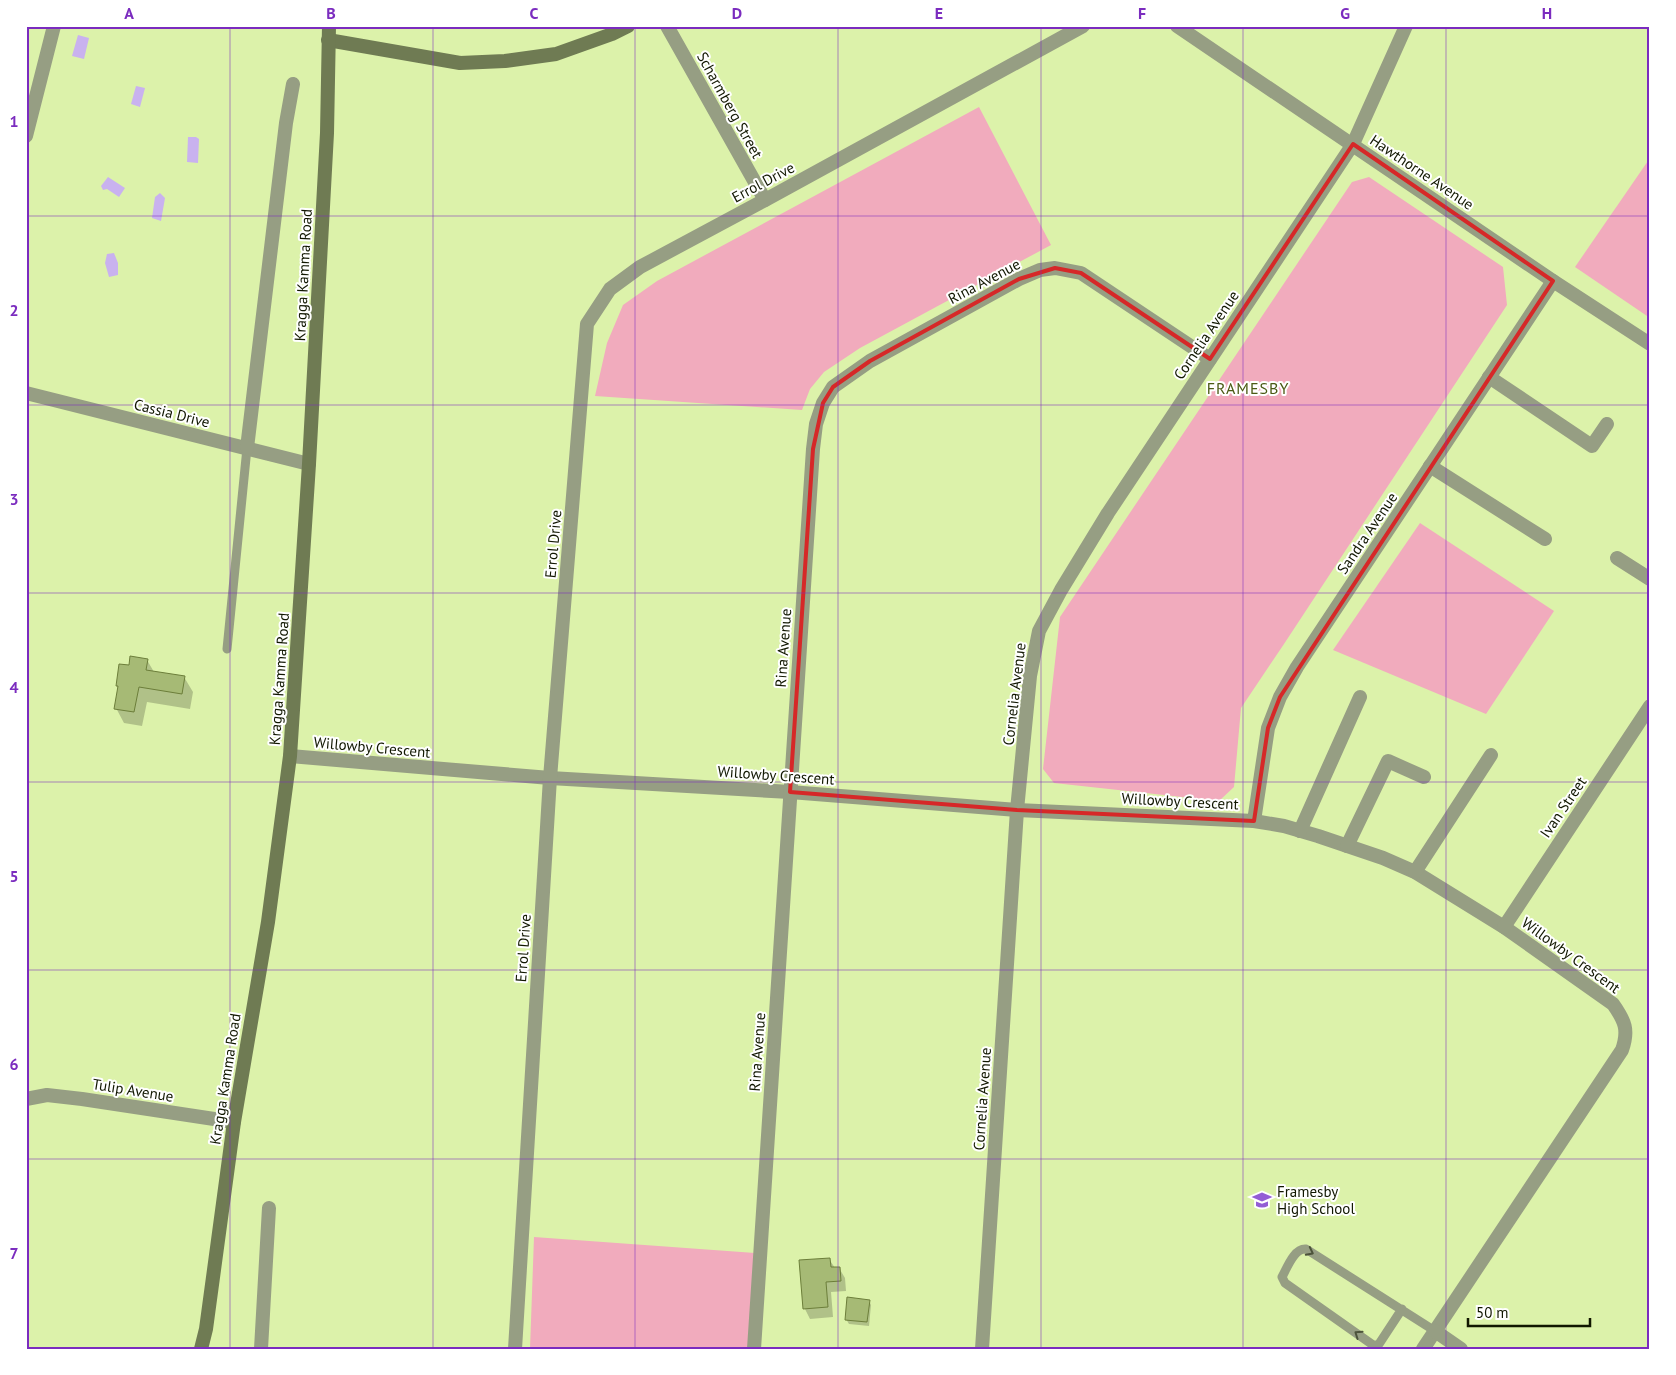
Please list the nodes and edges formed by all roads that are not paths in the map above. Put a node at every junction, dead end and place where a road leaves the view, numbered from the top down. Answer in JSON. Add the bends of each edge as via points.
{"nodes":[{"id":1,"x":54,"y":26,"type":"edge"},
{"id":2,"x":628,"y":26,"type":"edge"},
{"id":3,"x":667,"y":26,"type":"edge"},
{"id":4,"x":1083,"y":26,"type":"edge"},
{"id":5,"x":1177,"y":26,"type":"edge"},
{"id":6,"x":1406,"y":26,"type":"edge"},
{"id":7,"x":328,"y":33,"type":"edge"},
{"id":8,"x":293,"y":84,"type":"dead end"},
{"id":9,"x":26,"y":136,"type":"edge"},
{"id":10,"x":1353,"y":144,"type":"junction"},
{"id":11,"x":765,"y":200,"type":"junction"},
{"id":12,"x":1553,"y":281,"type":"junction"},
{"id":13,"x":1650,"y":344,"type":"edge"},
{"id":14,"x":1210,"y":359,"type":"junction"},
{"id":15,"x":1489,"y":377,"type":"junction"},
{"id":16,"x":26,"y":393,"type":"edge"},
{"id":17,"x":1607,"y":424,"type":"dead end"},
{"id":18,"x":247,"y":448,"type":"junction"},
{"id":19,"x":310,"y":464,"type":"junction"},
{"id":20,"x":1430,"y":466,"type":"junction"},
{"id":21,"x":1545,"y":539,"type":"dead end"},
{"id":22,"x":1617,"y":558,"type":"dead end"},
{"id":23,"x":1650,"y":579,"type":"edge"},
{"id":24,"x":227,"y":650,"type":"dead end"},
{"id":25,"x":1360,"y":697,"type":"dead end"},
{"id":26,"x":1649,"y":710,"type":"edge"},
{"id":27,"x":1491,"y":755,"type":"dead end"},
{"id":28,"x":290,"y":756,"type":"junction"},
{"id":29,"x":1424,"y":777,"type":"dead end"},
{"id":30,"x":550,"y":778,"type":"junction"},
{"id":31,"x":790,"y":792,"type":"junction"},
{"id":32,"x":1017,"y":810,"type":"junction"},
{"id":33,"x":1254,"y":821,"type":"junction"},
{"id":34,"x":1300,"y":831,"type":"junction"},
{"id":35,"x":1347,"y":846,"type":"junction"},
{"id":36,"x":1415,"y":872,"type":"junction"},
{"id":37,"x":1504,"y":926,"type":"junction"},
{"id":38,"x":26,"y":1100,"type":"edge"},
{"id":39,"x":234,"y":1122,"type":"junction"},
{"id":40,"x":270,"y":1208,"type":"dead end"},
{"id":41,"x":1402,"y":1309,"type":"junction"},
{"id":42,"x":206,"y":1329,"type":"junction"},
{"id":43,"x":1435,"y":1331,"type":"junction"},
{"id":44,"x":201,"y":1349,"type":"edge"},
{"id":45,"x":206,"y":1349,"type":"edge"},
{"id":46,"x":261,"y":1349,"type":"edge"},
{"id":47,"x":515,"y":1349,"type":"edge"},
{"id":48,"x":754,"y":1349,"type":"edge"},
{"id":49,"x":982,"y":1349,"type":"edge"},
{"id":50,"x":1423,"y":1349,"type":"edge"},
{"id":51,"x":1461,"y":1349,"type":"edge"}],
"edges":[{"from":1,"to":9,"type":"street"},
{"from":2,"to":7,"type":"main road","via":[[556,54],[460,63]]},
{"from":3,"to":11,"type":"street","name":"Scharmberg Street"},
{"from":4,"to":11,"type":"street","name":"Errol Drive"},
{"from":5,"to":10,"type":"street","name":"Hawthorne Avenue"},
{"from":6,"to":10,"type":"street","name":"Cornelia Avenue"},
{"from":7,"to":19,"type":"main road","name":"Kragga Kamma Road","via":[[327,133]]},
{"from":8,"to":18,"type":"street"},
{"from":10,"to":12,"type":"street","name":"Hawthorne Avenue"},
{"from":10,"to":14,"type":"street","name":"Cornelia Avenue"},
{"from":11,"to":30,"type":"street","name":"Errol Drive","via":[[640,267],[610,289],[587,324]]},
{"from":12,"to":13,"type":"street","name":"Hawthorne Avenue"},
{"from":12,"to":15,"type":"street","name":"Sandra Avenue"},
{"from":14,"to":31,"type":"street","name":"Rina Avenue","via":[[1081,273],[1055,268],[1019,279],[870,361],[833,387],[816,424],[813,449]]},
{"from":14,"to":32,"type":"street","name":"Cornelia Avenue","via":[[1108,513],[1039,631],[1030,676]]},
{"from":15,"to":17,"type":"street","via":[[1592,446]]},
{"from":15,"to":20,"type":"street","name":"Sandra Avenue"},
{"from":16,"to":18,"type":"street","name":"Cassia Drive"},
{"from":18,"to":19,"type":"street","name":"Cassia Drive"},
{"from":18,"to":24,"type":"lane"},
{"from":19,"to":28,"type":"main road","name":"Kragga Kamma Road"},
{"from":20,"to":21,"type":"street"},
{"from":20,"to":33,"type":"street","name":"Sandra Avenue","via":[[1280,697],[1268,728]]},
{"from":22,"to":23,"type":"street"},
{"from":25,"to":34,"type":"street"},
{"from":26,"to":37,"type":"street","name":"Ivan Street"},
{"from":27,"to":36,"type":"street"},
{"from":28,"to":30,"type":"street","name":"Willowby Crescent"},
{"from":28,"to":39,"type":"main road","name":"Kragga Kamma Road","via":[[268,922]]},
{"from":29,"to":35,"type":"street","via":[[1388,761]]},
{"from":30,"to":31,"type":"street","name":"Willowby Crescent"},
{"from":30,"to":47,"type":"street","name":"Errol Drive"},
{"from":31,"to":32,"type":"street","name":"Willowby Crescent"},
{"from":31,"to":48,"type":"street","name":"Rina Avenue"},
{"from":32,"to":33,"type":"street","name":"Willowby Crescent"},
{"from":32,"to":49,"type":"street","name":"Cornelia Avenue"},
{"from":33,"to":34,"type":"street","name":"Willowby Crescent"},
{"from":34,"to":35,"type":"street","name":"Willowby Crescent"},
{"from":35,"to":36,"type":"street","name":"Willowby Crescent"},
{"from":36,"to":37,"type":"street","name":"Willowby Crescent"},
{"from":37,"to":43,"type":"street","name":"Willowby Crescent","via":[[1613,1004],[1622,1017],[1626,1040]]},
{"from":38,"to":39,"type":"street","name":"Tulip Avenue","via":[[48,1095]]},
{"from":39,"to":42,"type":"main road","name":"Kragga Kamma Road"},
{"from":40,"to":46,"type":"street"},
{"from":41,"to":41,"type":"lane","one_way":true,"via":[[1376,1346],[1285,1284],[1282,1277],[1297,1251],[1306,1249]]},
{"from":41,"to":43,"type":"lane"},
{"from":42,"to":44,"type":"main road","name":"Kragga Kamma Road"},
{"from":42,"to":45,"type":"main road","name":"Kragga Kamma Road"},
{"from":43,"to":50,"type":"street","name":"Willowby Crescent"},
{"from":43,"to":51,"type":"street"}]}
